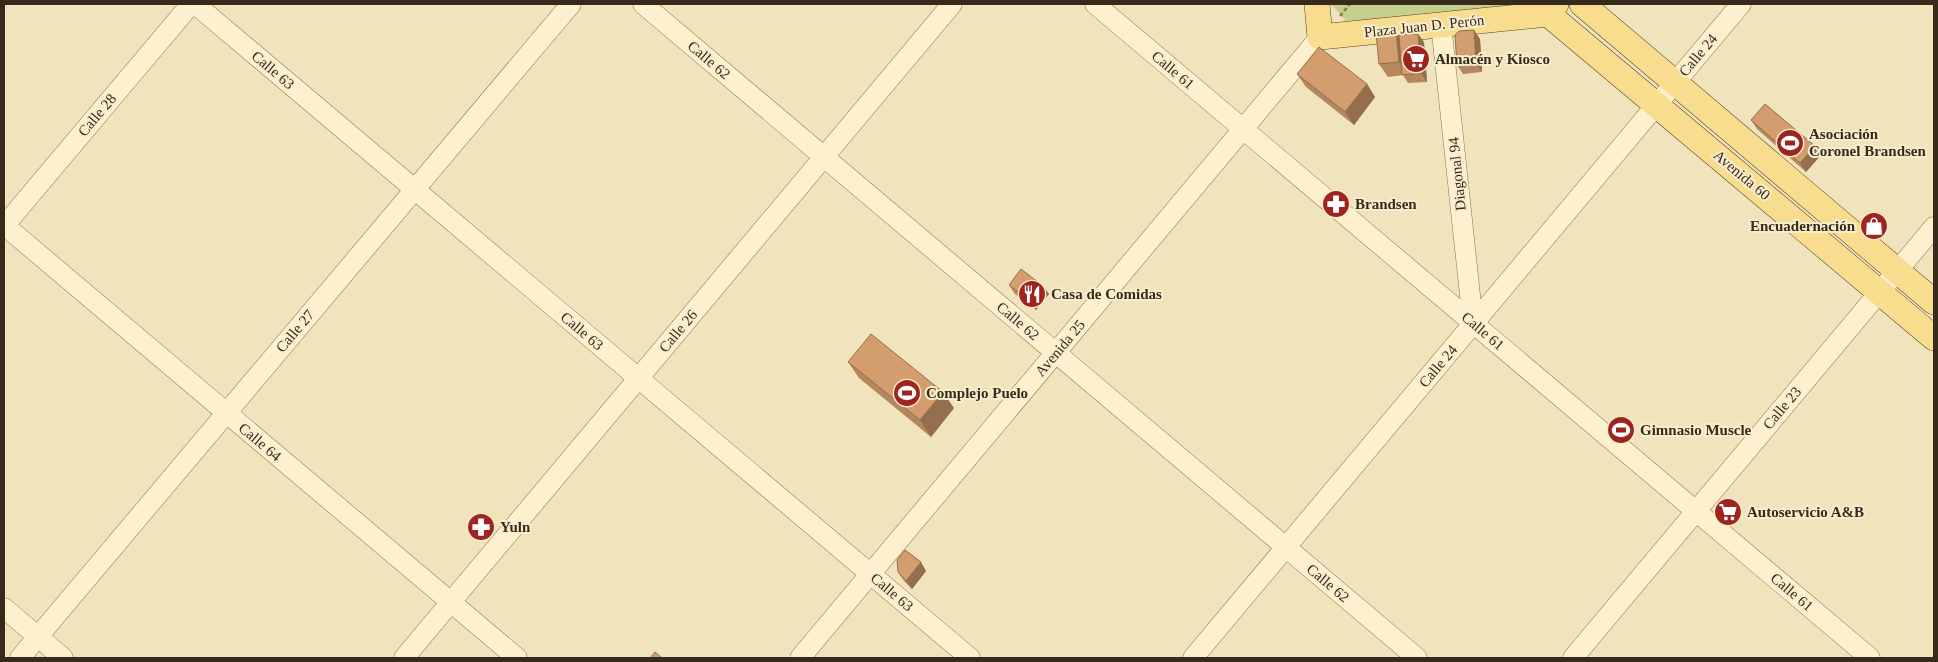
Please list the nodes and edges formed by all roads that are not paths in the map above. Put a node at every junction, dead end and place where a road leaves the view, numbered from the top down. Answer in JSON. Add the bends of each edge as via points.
{"nodes":[{"id":1,"x":191,"y":4,"type":"edge"},
{"id":2,"x":195,"y":4,"type":"edge"},
{"id":3,"x":571,"y":4,"type":"edge"},
{"id":4,"x":642,"y":4,"type":"edge"},
{"id":5,"x":952,"y":4,"type":"edge"},
{"id":6,"x":1095,"y":4,"type":"edge"},
{"id":7,"x":1317,"y":4,"type":"edge"},
{"id":8,"x":1582,"y":4,"type":"edge"},
{"id":9,"x":1741,"y":4,"type":"edge"},
{"id":10,"x":1552,"y":9,"type":"edge"},
{"id":11,"x":1441,"y":24,"type":"junction"},
{"id":12,"x":1320,"y":37,"type":"junction"},
{"id":13,"x":1675,"y":82,"type":"junction"},
{"id":14,"x":1657,"y":104,"type":"junction"},
{"id":15,"x":1243,"y":129,"type":"junction"},
{"id":16,"x":824,"y":157,"type":"junction"},
{"id":17,"x":415,"y":189,"type":"junction"},
{"id":18,"x":4,"y":225,"type":"edge"},
{"id":19,"x":1934,"y":226,"type":"edge"},
{"id":20,"x":1897,"y":271,"type":"junction"},
{"id":21,"x":1880,"y":292,"type":"junction"},
{"id":22,"x":1934,"y":302,"type":"edge"},
{"id":23,"x":1473,"y":323,"type":"junction"},
{"id":24,"x":1934,"y":338,"type":"edge"},
{"id":25,"x":1056,"y":353,"type":"junction"},
{"id":26,"x":638,"y":378,"type":"junction"},
{"id":27,"x":226,"y":413,"type":"junction"},
{"id":28,"x":1696,"y":511,"type":"junction"},
{"id":29,"x":1286,"y":547,"type":"junction"},
{"id":30,"x":870,"y":574,"type":"junction"},
{"id":31,"x":450,"y":602,"type":"junction"},
{"id":32,"x":4,"y":608,"type":"edge"},
{"id":33,"x":38,"y":637,"type":"junction"},
{"id":34,"x":20,"y":658,"type":"edge"},
{"id":35,"x":63,"y":658,"type":"edge"},
{"id":36,"x":404,"y":658,"type":"edge"},
{"id":37,"x":517,"y":658,"type":"edge"},
{"id":38,"x":800,"y":658,"type":"edge"},
{"id":39,"x":970,"y":658,"type":"edge"},
{"id":40,"x":1193,"y":658,"type":"edge"},
{"id":41,"x":1417,"y":658,"type":"edge"},
{"id":42,"x":1573,"y":658,"type":"edge"},
{"id":43,"x":1870,"y":658,"type":"edge"}],
"edges":[{"from":1,"to":18,"type":"street","name":"Calle 28"},
{"from":2,"to":17,"type":"street","name":"Calle 63"},
{"from":3,"to":17,"type":"street","name":"Calle 27"},
{"from":4,"to":16,"type":"street","name":"Calle 62"},
{"from":5,"to":16,"type":"street","name":"Calle 26"},
{"from":6,"to":15,"type":"street","name":"Calle 61"},
{"from":7,"to":12,"type":"main road"},
{"from":8,"to":13,"type":"main road","name":"Avenida 60"},
{"from":9,"to":13,"type":"street","name":"Calle 24"},
{"from":10,"to":11,"type":"main road","name":"Plaza Juan D. Perón"},
{"from":10,"to":14,"type":"main road","name":"Avenida 60"},
{"from":11,"to":12,"type":"main road","name":"Plaza Juan D. Perón"},
{"from":11,"to":23,"type":"street","name":"Diagonal 94"},
{"from":12,"to":15,"type":"street","name":"Avenida 25"},
{"from":13,"to":14,"type":"street","name":"Calle 24"},
{"from":13,"to":20,"type":"main road","name":"Avenida 60"},
{"from":14,"to":21,"type":"main road","name":"Avenida 60"},
{"from":14,"to":23,"type":"street","name":"Calle 24"},
{"from":15,"to":23,"type":"street","name":"Calle 61"},
{"from":15,"to":25,"type":"street","name":"Avenida 25"},
{"from":16,"to":25,"type":"street","name":"Calle 62"},
{"from":16,"to":26,"type":"street","name":"Calle 26"},
{"from":17,"to":26,"type":"street","name":"Calle 63"},
{"from":17,"to":27,"type":"street","name":"Calle 27"},
{"from":18,"to":27,"type":"street","name":"Calle 64"},
{"from":19,"to":20,"type":"street","name":"Calle 23"},
{"from":20,"to":21,"type":"street","name":"Calle 23"},
{"from":20,"to":22,"type":"main road","name":"Avenida 60"},
{"from":21,"to":24,"type":"main road","name":"Avenida 60"},
{"from":21,"to":28,"type":"street","name":"Calle 23"},
{"from":23,"to":28,"type":"street","name":"Calle 61"},
{"from":23,"to":29,"type":"street","name":"Calle 24"},
{"from":25,"to":29,"type":"street","name":"Calle 62"},
{"from":25,"to":30,"type":"street","name":"Avenida 25"},
{"from":26,"to":30,"type":"street","name":"Calle 63"},
{"from":26,"to":31,"type":"street","name":"Calle 26"},
{"from":27,"to":31,"type":"street","name":"Calle 64"},
{"from":27,"to":33,"type":"street","name":"Calle 27"},
{"from":28,"to":42,"type":"street","name":"Calle 23"},
{"from":28,"to":43,"type":"street","name":"Calle 61"},
{"from":29,"to":40,"type":"street","name":"Calle 24"},
{"from":29,"to":41,"type":"street","name":"Calle 62"},
{"from":30,"to":38,"type":"street","name":"Avenida 25"},
{"from":30,"to":39,"type":"street","name":"Calle 63"},
{"from":31,"to":36,"type":"street","name":"Calle 26"},
{"from":31,"to":37,"type":"street","name":"Calle 64"},
{"from":32,"to":33,"type":"street"},
{"from":33,"to":34,"type":"street","name":"Calle 27"},
{"from":33,"to":35,"type":"street"}]}
